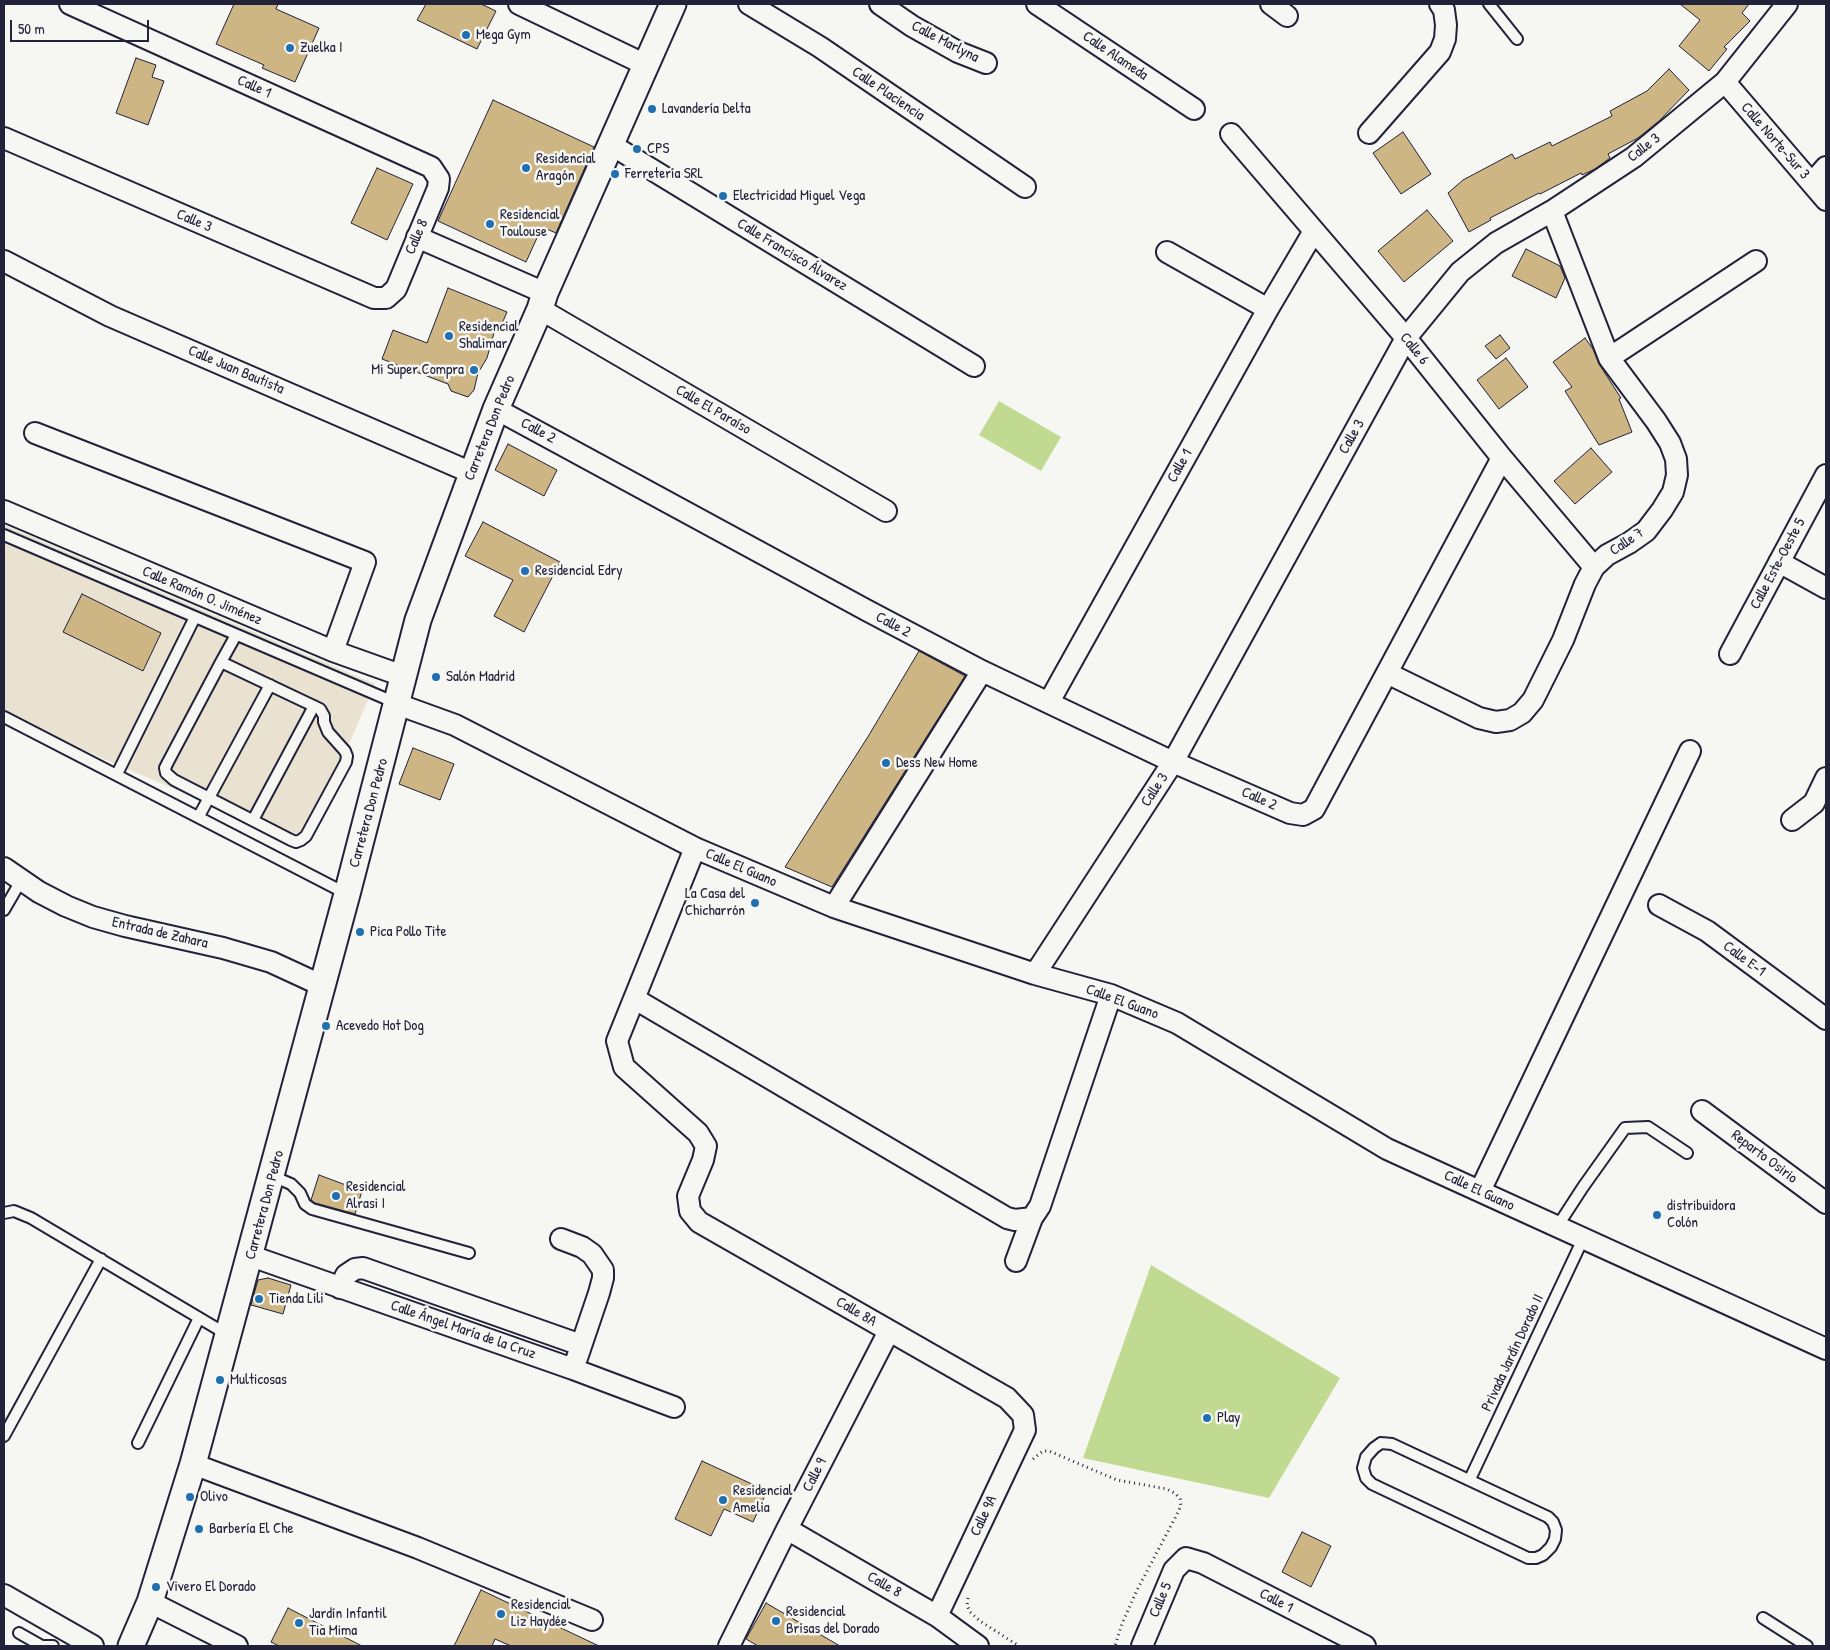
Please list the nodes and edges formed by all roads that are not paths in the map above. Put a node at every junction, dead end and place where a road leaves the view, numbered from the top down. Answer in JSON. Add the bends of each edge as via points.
{"nodes":[{"id":1,"x":70,"y":4,"type":"edge"},
{"id":2,"x":519,"y":4,"type":"edge"},
{"id":3,"x":673,"y":4,"type":"edge"},
{"id":4,"x":749,"y":4,"type":"edge"},
{"id":5,"x":880,"y":4,"type":"edge"},
{"id":6,"x":1037,"y":4,"type":"edge"},
{"id":7,"x":1271,"y":4,"type":"edge"},
{"id":8,"x":1440,"y":4,"type":"edge"},
{"id":9,"x":1489,"y":4,"type":"edge"},
{"id":10,"x":1787,"y":4,"type":"edge"},
{"id":11,"x":1288,"y":16,"type":"dead end"},
{"id":12,"x":1517,"y":39,"type":"dead end"},
{"id":13,"x":986,"y":63,"type":"dead end"},
{"id":14,"x":646,"y":65,"type":"junction"},
{"id":15,"x":1725,"y":82,"type":"junction"},
{"id":16,"x":1194,"y":109,"type":"dead end"},
{"id":17,"x":1369,"y":133,"type":"dead end"},
{"id":18,"x":1231,"y":134,"type":"dead end"},
{"id":19,"x":4,"y":138,"type":"edge"},
{"id":20,"x":610,"y":144,"type":"junction"},
{"id":21,"x":1826,"y":167,"type":"edge"},
{"id":22,"x":435,"y":172,"type":"joint"},
{"id":23,"x":1812,"y":183,"type":"junction"},
{"id":24,"x":1025,"y":187,"type":"dead end"},
{"id":25,"x":1826,"y":200,"type":"edge"},
{"id":26,"x":1552,"y":210,"type":"junction"},
{"id":27,"x":1314,"y":231,"type":"junction"},
{"id":28,"x":417,"y":237,"type":"junction"},
{"id":29,"x":1167,"y":252,"type":"dead end"},
{"id":30,"x":4,"y":261,"type":"edge"},
{"id":31,"x":1756,"y":262,"type":"dead end"},
{"id":32,"x":386,"y":298,"type":"joint"},
{"id":33,"x":543,"y":301,"type":"junction"},
{"id":34,"x":1268,"y":309,"type":"junction"},
{"id":35,"x":1406,"y":338,"type":"junction"},
{"id":36,"x":1609,"y":358,"type":"junction"},
{"id":37,"x":974,"y":366,"type":"dead end"},
{"id":38,"x":496,"y":409,"type":"junction"},
{"id":39,"x":36,"y":433,"type":"dead end"},
{"id":40,"x":1502,"y":458,"type":"junction"},
{"id":41,"x":472,"y":473,"type":"junction"},
{"id":42,"x":1826,"y":475,"type":"edge"},
{"id":43,"x":4,"y":511,"type":"edge"},
{"id":44,"x":886,"y":511,"type":"dead end"},
{"id":45,"x":4,"y":535,"type":"edge"},
{"id":46,"x":1779,"y":562,"type":"junction"},
{"id":47,"x":1594,"y":566,"type":"junction"},
{"id":48,"x":1826,"y":588,"type":"edge"},
{"id":49,"x":195,"y":618,"type":"junction"},
{"id":50,"x":236,"y":635,"type":"junction"},
{"id":51,"x":333,"y":651,"type":"junction"},
{"id":52,"x":1730,"y":654,"type":"dead end"},
{"id":53,"x":221,"y":662,"type":"junction"},
{"id":54,"x":982,"y":671,"type":"junction"},
{"id":55,"x":1387,"y":673,"type":"junction"},
{"id":56,"x":402,"y":676,"type":"junction"},
{"id":57,"x":270,"y":685,"type":"junction"},
{"id":58,"x":1049,"y":702,"type":"junction"},
{"id":59,"x":397,"y":704,"type":"junction"},
{"id":60,"x":314,"y":706,"type":"junction"},
{"id":61,"x":4,"y":717,"type":"edge"},
{"id":62,"x":1690,"y":751,"type":"dead end"},
{"id":63,"x":1174,"y":762,"type":"junction"},
{"id":64,"x":116,"y":774,"type":"junction"},
{"id":65,"x":1826,"y":778,"type":"edge"},
{"id":66,"x":209,"y":798,"type":"junction"},
{"id":67,"x":199,"y":816,"type":"junction"},
{"id":68,"x":253,"y":820,"type":"junction"},
{"id":69,"x":1792,"y":820,"type":"dead end"},
{"id":70,"x":695,"y":848,"type":"junction"},
{"id":71,"x":4,"y":868,"type":"edge"},
{"id":72,"x":22,"y":879,"type":"junction"},
{"id":73,"x":347,"y":894,"type":"junction"},
{"id":74,"x":1659,"y":905,"type":"dead end"},
{"id":75,"x":834,"y":907,"type":"junction"},
{"id":76,"x":4,"y":910,"type":"edge"},
{"id":77,"x":1035,"y":974,"type":"junction"},
{"id":78,"x":323,"y":986,"type":"junction"},
{"id":79,"x":1110,"y":995,"type":"junction"},
{"id":80,"x":634,"y":999,"type":"junction"},
{"id":81,"x":1826,"y":1019,"type":"edge"},
{"id":82,"x":1702,"y":1111,"type":"dead end"},
{"id":83,"x":1687,"y":1153,"type":"dead end"},
{"id":84,"x":272,"y":1176,"type":"junction"},
{"id":85,"x":1480,"y":1191,"type":"junction"},
{"id":86,"x":1826,"y":1203,"type":"edge"},
{"id":87,"x":4,"y":1213,"type":"edge"},
{"id":88,"x":1032,"y":1218,"type":"junction"},
{"id":89,"x":1557,"y":1227,"type":"junction"},
{"id":90,"x":562,"y":1239,"type":"dead end"},
{"id":91,"x":1583,"y":1239,"type":"junction"},
{"id":92,"x":469,"y":1253,"type":"dead end"},
{"id":93,"x":251,"y":1256,"type":"junction"},
{"id":94,"x":101,"y":1259,"type":"junction"},
{"id":95,"x":1016,"y":1261,"type":"dead end"},
{"id":96,"x":340,"y":1288,"type":"junction"},
{"id":97,"x":199,"y":1318,"type":"junction"},
{"id":98,"x":889,"y":1331,"type":"junction"},
{"id":99,"x":229,"y":1336,"type":"junction"},
{"id":100,"x":581,"y":1345,"type":"junction"},
{"id":101,"x":1826,"y":1349,"type":"edge"},
{"id":102,"x":573,"y":1369,"type":"junction"},
{"id":103,"x":674,"y":1406,"type":"dead end"},
{"id":104,"x":1022,"y":1415,"type":"joint"},
{"id":105,"x":4,"y":1436,"type":"edge"},
{"id":106,"x":138,"y":1443,"type":"dead end"},
{"id":107,"x":194,"y":1464,"type":"junction"},
{"id":108,"x":1470,"y":1480,"type":"junction"},
{"id":109,"x":787,"y":1529,"type":"junction"},
{"id":110,"x":1186,"y":1558,"type":"joint"},
{"id":111,"x":4,"y":1595,"type":"edge"},
{"id":112,"x":150,"y":1602,"type":"junction"},
{"id":113,"x":937,"y":1616,"type":"junction"},
{"id":114,"x":1763,"y":1618,"type":"dead end"},
{"id":115,"x":592,"y":1620,"type":"dead end"},
{"id":116,"x":68,"y":1632,"type":"junction"},
{"id":117,"x":19,"y":1633,"type":"dead end"},
{"id":118,"x":1335,"y":1639,"type":"edge"},
{"id":119,"x":53,"y":1646,"type":"edge"},
{"id":120,"x":93,"y":1646,"type":"edge"},
{"id":121,"x":131,"y":1646,"type":"edge"},
{"id":122,"x":236,"y":1646,"type":"edge"},
{"id":123,"x":729,"y":1646,"type":"edge"},
{"id":124,"x":978,"y":1646,"type":"edge"},
{"id":125,"x":1142,"y":1646,"type":"edge"},
{"id":126,"x":1365,"y":1646,"type":"edge"},
{"id":127,"x":1807,"y":1646,"type":"edge"}],
"edges":[{"from":1,"to":22,"type":"street","name":"Calle 1","via":[[425,164]]},
{"from":2,"to":14,"type":"street"},
{"from":3,"to":14,"type":"street","name":"Carretera Don Pedro"},
{"from":4,"to":24,"type":"street","name":"Calle Placiencia","via":[[820,48]]},
{"from":5,"to":13,"type":"street","name":"Calle Marlyna","via":[[958,52]]},
{"from":6,"to":16,"type":"street","name":"Calle Alameda"},
{"from":7,"to":11,"type":"street"},
{"from":8,"to":17,"type":"street","via":[[1444,10],[1446,40],[1440,52]]},
{"from":9,"to":12,"type":"lane"},
{"from":10,"to":15,"type":"street","name":"Calle 3"},
{"from":14,"to":20,"type":"street","name":"Carretera Don Pedro"},
{"from":15,"to":23,"type":"street","name":"Calle Norte-Sur 3"},
{"from":15,"to":26,"type":"street","name":"Calle 3","via":[[1634,157]]},
{"from":18,"to":27,"type":"street","name":"Calle 6"},
{"from":19,"to":32,"type":"street","name":"Calle 3","via":[[374,298]]},
{"from":20,"to":33,"type":"street","name":"Carretera Don Pedro"},
{"from":20,"to":37,"type":"street","name":"Calle Francisco Álvarez"},
{"from":21,"to":23,"type":"street"},
{"from":22,"to":28,"type":"street","name":"Calle 8","via":[[439,179],[438,188]]},
{"from":23,"to":25,"type":"street","name":"Calle Norte-Sur 3"},
{"from":26,"to":35,"type":"street","name":"Calle 3","via":[[1496,243],[1460,272]]},
{"from":26,"to":36,"type":"street","name":"Calle 7"},
{"from":27,"to":34,"type":"street","name":"Calle 1"},
{"from":27,"to":35,"type":"street","name":"Calle 6"},
{"from":28,"to":32,"type":"street","name":"Calle 8","via":[[396,289]]},
{"from":28,"to":33,"type":"street","name":"Calle El Paraíso"},
{"from":29,"to":34,"type":"street"},
{"from":30,"to":41,"type":"street","name":"Calle Juan Bautista","via":[[110,316]]},
{"from":31,"to":36,"type":"street"},
{"from":33,"to":38,"type":"street","name":"Carretera Don Pedro"},
{"from":33,"to":44,"type":"street","name":"Calle El Paraíso"},
{"from":34,"to":58,"type":"street","name":"Calle 1"},
{"from":35,"to":40,"type":"street","name":"Calle 6"},
{"from":35,"to":63,"type":"street","name":"Calle 3"},
{"from":36,"to":47,"type":"street","name":"Calle 7","via":[[1670,443],[1677,475],[1673,492],[1646,531]]},
{"from":38,"to":41,"type":"street","name":"Carretera Don Pedro"},
{"from":38,"to":54,"type":"street","name":"Calle 2"},
{"from":39,"to":51,"type":"street","via":[[365,562]]},
{"from":40,"to":47,"type":"street","name":"Calle 6"},
{"from":40,"to":55,"type":"street"},
{"from":41,"to":56,"type":"street","name":"Carretera Don Pedro","via":[[418,620]]},
{"from":42,"to":46,"type":"street","name":"Calle Este-Oeste 5"},
{"from":43,"to":51,"type":"street","name":"Calle Ramón O. Jiménez"},
{"from":45,"to":49,"type":"lane"},
{"from":46,"to":48,"type":"street"},
{"from":46,"to":52,"type":"street","name":"Calle Este-Oeste 5"},
{"from":47,"to":55,"type":"street","name":"Calle 7","via":[[1533,700],[1522,713],[1510,720],[1496,722],[1478,718]]},
{"from":49,"to":50,"type":"lane"},
{"from":49,"to":64,"type":"lane"},
{"from":50,"to":53,"type":"lane"},
{"from":50,"to":59,"type":"lane"},
{"from":51,"to":56,"type":"street","name":"Calle Ramón O. Jiménez"},
{"from":53,"to":57,"type":"lane"},
{"from":53,"to":66,"type":"lane","via":[[165,768],[174,780]]},
{"from":54,"to":58,"type":"street","name":"Calle 2"},
{"from":54,"to":75,"type":"street"},
{"from":55,"to":63,"type":"street","name":"Calle 2","via":[[1314,809],[1303,815],[1290,813]]},
{"from":56,"to":59,"type":"street","name":"Carretera Don Pedro"},
{"from":57,"to":60,"type":"lane"},
{"from":57,"to":66,"type":"lane"},
{"from":58,"to":63,"type":"street","name":"Calle 2"},
{"from":59,"to":70,"type":"street","name":"Calle El Guano","via":[[455,725]]},
{"from":59,"to":73,"type":"street","name":"Carretera Don Pedro"},
{"from":60,"to":68,"type":"lane"},
{"from":60,"to":68,"type":"lane","via":[[322,712],[328,732],[345,751],[346,762],[301,840],[296,842]]},
{"from":61,"to":64,"type":"lane"},
{"from":62,"to":85,"type":"street"},
{"from":63,"to":77,"type":"street","name":"Calle 3"},
{"from":64,"to":67,"type":"lane"},
{"from":65,"to":69,"type":"street","via":[[1814,803]]},
{"from":66,"to":67,"type":"lane"},
{"from":66,"to":68,"type":"lane"},
{"from":67,"to":73,"type":"lane"},
{"from":70,"to":75,"type":"street","name":"Calle El Guano"},
{"from":70,"to":80,"type":"street"},
{"from":71,"to":72,"type":"street","name":"Entrada de Zahara"},
{"from":72,"to":76,"type":"lane"},
{"from":72,"to":78,"type":"street","name":"Entrada de Zahara","via":[[39,892],[93,917],[271,962]]},
{"from":73,"to":78,"type":"street","name":"Carretera Don Pedro"},
{"from":74,"to":81,"type":"street","name":"Calle E-1","via":[[1707,932]]},
{"from":75,"to":77,"type":"street","name":"Calle El Guano"},
{"from":77,"to":79,"type":"street","name":"Calle El Guano"},
{"from":78,"to":84,"type":"street","name":"Carretera Don Pedro"},
{"from":79,"to":85,"type":"street","name":"Calle El Guano","via":[[1177,1023],[1387,1150]]},
{"from":79,"to":88,"type":"street","via":[[1040,1206]]},
{"from":80,"to":88,"type":"street","via":[[1007,1218]]},
{"from":80,"to":98,"type":"street","name":"Calle 8A","via":[[617,1042],[624,1067],[698,1133],[706,1146],[704,1160],[688,1196],[690,1211],[699,1222]]},
{"from":82,"to":86,"type":"street","name":"Reparto Osirio"},
{"from":83,"to":89,"type":"lane","via":[[1648,1128],[1625,1128]]},
{"from":84,"to":92,"type":"lane","via":[[291,1184],[300,1193],[304,1204],[312,1209]]},
{"from":84,"to":93,"type":"street","name":"Carretera Don Pedro"},
{"from":85,"to":89,"type":"street","name":"Calle El Guano"},
{"from":87,"to":94,"type":"lane","via":[[14,1211],[31,1218]]},
{"from":88,"to":95,"type":"street"},
{"from":89,"to":91,"type":"street","name":"Calle El Guano"},
{"from":90,"to":100,"type":"street","via":[[592,1254],[603,1270],[600,1293]]},
{"from":91,"to":101,"type":"street","name":"Calle El Guano"},
{"from":91,"to":108,"type":"lane","name":"Privada Jardín Dorado II"},
{"from":93,"to":96,"type":"street","name":"Calle Ángel María de la Cruz"},
{"from":93,"to":99,"type":"street","name":"Carretera Don Pedro"},
{"from":94,"to":97,"type":"lane"},
{"from":94,"to":105,"type":"lane"},
{"from":96,"to":100,"type":"street","via":[[346,1275],[363,1268]]},
{"from":96,"to":102,"type":"street","name":"Calle Ángel María de la Cruz"},
{"from":97,"to":99,"type":"lane"},
{"from":97,"to":106,"type":"lane"},
{"from":98,"to":104,"type":"street","name":"Calle 8A","via":[[1007,1398]]},
{"from":98,"to":109,"type":"street","name":"Calle 9"},
{"from":99,"to":107,"type":"street","name":"Carretera Don Pedro"},
{"from":100,"to":102,"type":"street"},
{"from":102,"to":103,"type":"street","name":"Calle Ángel María de la Cruz"},
{"from":104,"to":113,"type":"street","name":"Calle 9A","via":[[1025,1430]]},
{"from":107,"to":112,"type":"street","name":"Carretera Don Pedro"},
{"from":107,"to":115,"type":"street","via":[[418,1548]]},
{"from":108,"to":108,"type":"lane","via":[[1392,1444],[1381,1443],[1374,1448],[1366,1457],[1363,1468],[1372,1484],[1528,1558],[1543,1555],[1551,1547],[1556,1530],[1548,1517]]},
{"from":109,"to":113,"type":"street","name":"Calle 8"},
{"from":109,"to":123,"type":"street","name":"Calle 9"},
{"from":110,"to":118,"type":"street","name":"Calle 1","via":[[1203,1563]]},
{"from":110,"to":125,"type":"street","name":"Calle 5","via":[[1174,1570]]},
{"from":111,"to":116,"type":"street"},
{"from":112,"to":121,"type":"street","name":"Carretera Don Pedro"},
{"from":112,"to":122,"type":"street"},
{"from":113,"to":124,"type":"street","name":"Calle 8"},
{"from":114,"to":127,"type":"lane"},
{"from":116,"to":119,"type":"lane"},
{"from":116,"to":120,"type":"street"},
{"from":117,"to":119,"type":"lane","via":[[42,1646]]},
{"from":118,"to":126,"type":"street","name":"Calle 1"}]}
